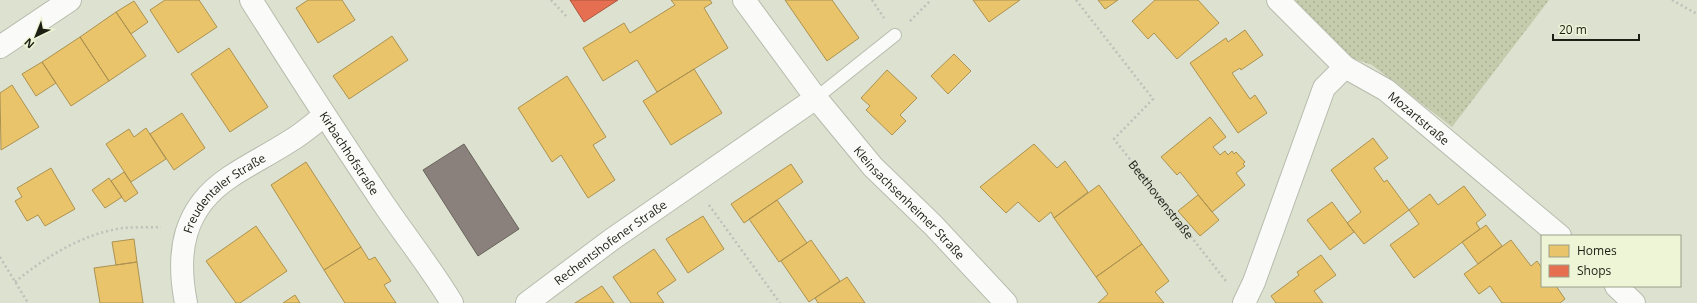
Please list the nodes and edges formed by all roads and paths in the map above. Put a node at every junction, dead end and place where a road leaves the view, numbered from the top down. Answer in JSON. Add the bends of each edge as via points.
{"nodes":[{"id":1,"x":70,"y":0,"type":"edge"},
{"id":2,"x":251,"y":0,"type":"edge"},
{"id":3,"x":551,"y":0,"type":"edge"},
{"id":4,"x":744,"y":0,"type":"edge"},
{"id":5,"x":931,"y":0,"type":"edge"},
{"id":6,"x":1076,"y":0,"type":"edge"},
{"id":7,"x":1278,"y":0,"type":"edge"},
{"id":8,"x":1672,"y":0,"type":"edge"},
{"id":9,"x":1697,"y":14,"type":"edge"},
{"id":10,"x":568,"y":18,"type":"dead end"},
{"id":11,"x":895,"y":35,"type":"joint"},
{"id":12,"x":0,"y":47,"type":"edge"},
{"id":13,"x":1345,"y":67,"type":"junction"},
{"id":14,"x":816,"y":98,"type":"junction"},
{"id":15,"x":324,"y":116,"type":"junction"},
{"id":16,"x":693,"y":183,"type":"junction"},
{"id":17,"x":187,"y":226,"type":"junction"},
{"id":18,"x":1559,"y":235,"type":"edge"},
{"id":19,"x":0,"y":257,"type":"edge"},
{"id":20,"x":15,"y":282,"type":"junction"},
{"id":21,"x":1229,"y":285,"type":"dead end"},
{"id":22,"x":1617,"y":287,"type":"edge"},
{"id":23,"x":28,"y":303,"type":"edge"},
{"id":24,"x":186,"y":303,"type":"edge"},
{"id":25,"x":452,"y":303,"type":"edge"},
{"id":26,"x":527,"y":303,"type":"edge"},
{"id":27,"x":780,"y":303,"type":"edge"},
{"id":28,"x":1006,"y":303,"type":"edge"},
{"id":29,"x":1244,"y":303,"type":"edge"},
{"id":30,"x":1634,"y":303,"type":"edge"}],
"edges":[{"from":1,"to":12,"type":"street"},
{"from":2,"to":15,"type":"street","name":"Kirbachhofstraße"},
{"from":3,"to":10,"type":"path"},
{"from":4,"to":14,"type":"street","name":"Kleinsachsenheimer Straße"},
{"from":5,"to":11,"type":"path"},
{"from":6,"to":21,"type":"path","name":"Beethovenstraße","via":[[1154,99],[1114,139]]},
{"from":7,"to":13,"type":"street","name":"Mozartstraße"},
{"from":8,"to":9,"type":"path"},
{"from":11,"to":14,"type":"lane"},
{"from":13,"to":18,"type":"street","name":"Mozartstraße","via":[[1386,90]]},
{"from":13,"to":29,"type":"street","via":[[1324,88],[1254,282]]},
{"from":14,"to":16,"type":"street","name":"Rechentshofener Straße"},
{"from":14,"to":28,"type":"street","name":"Kleinsachsenheimer Straße","via":[[873,166]]},
{"from":15,"to":17,"type":"street","name":"Freudentaler Straße","via":[[291,141],[228,178],[204,200]]},
{"from":15,"to":25,"type":"street","name":"Kirbachhofstraße","via":[[436,276]]},
{"from":16,"to":26,"type":"street","name":"Rechentshofener Straße","via":[[610,240]]},
{"from":16,"to":27,"type":"path"},
{"from":17,"to":20,"type":"path","via":[[112,230],[63,249]]},
{"from":17,"to":24,"type":"street","name":"Freudentaler Straße","via":[[181,256]]},
{"from":19,"to":20,"type":"path"},
{"from":20,"to":23,"type":"path"},
{"from":22,"to":30,"type":"street"}]}
